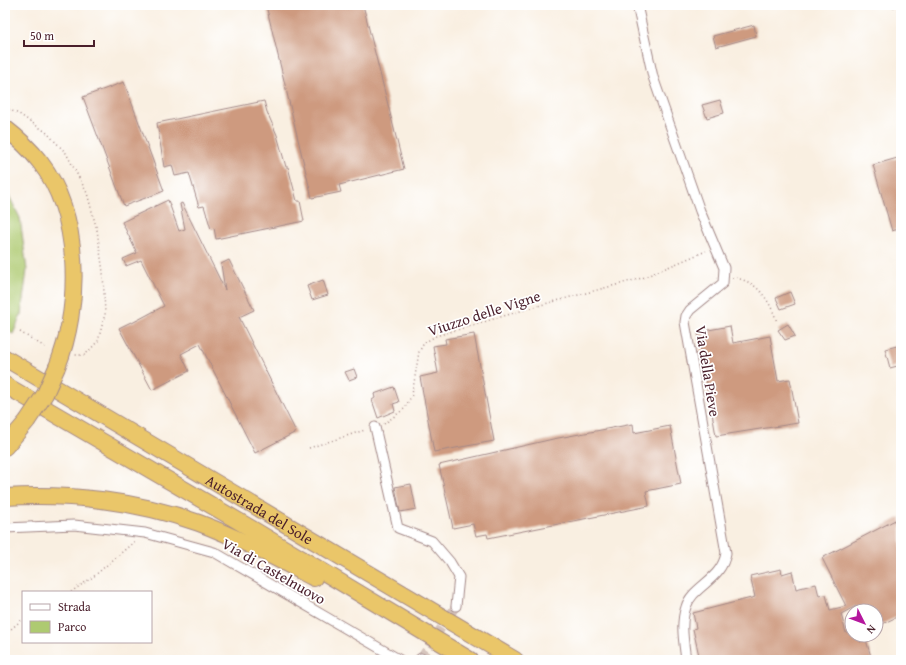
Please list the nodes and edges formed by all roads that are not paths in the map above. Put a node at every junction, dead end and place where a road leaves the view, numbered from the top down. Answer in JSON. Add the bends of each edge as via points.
{"nodes":[{"id":1,"x":637,"y":5,"type":"edge"},
{"id":2,"x":5,"y":128,"type":"edge"},
{"id":3,"x":5,"y":137,"type":"edge"},
{"id":4,"x":5,"y":358,"type":"edge"},
{"id":5,"x":53,"y":366,"type":"junction"},
{"id":6,"x":5,"y":385,"type":"edge"},
{"id":7,"x":24,"y":418,"type":"junction"},
{"id":8,"x":375,"y":427,"type":"road end"},
{"id":9,"x":5,"y":434,"type":"edge"},
{"id":10,"x":5,"y":447,"type":"edge"},
{"id":11,"x":5,"y":497,"type":"edge"},
{"id":12,"x":5,"y":528,"type":"edge"},
{"id":13,"x":456,"y":606,"type":"tunnel mouth"},
{"id":14,"x":393,"y":615,"type":"junction"},
{"id":15,"x":400,"y":660,"type":"edge"},
{"id":16,"x":470,"y":660,"type":"edge"},
{"id":17,"x":515,"y":660,"type":"edge"},
{"id":18,"x":686,"y":660,"type":"edge"}],
"edges":[{"from":1,"to":18,"type":"street","name":"Via della Pieve","via":[[653,77],[700,211],[724,268],[723,283],[690,310],[685,322],[726,553],[725,563],[686,605],[683,624]]},
{"from":2,"to":5,"type":"highway","via":[[40,163],[59,199],[67,223],[73,267],[73,307],[64,350]]},
{"from":3,"to":5,"type":"highway","via":[[21,152],[39,177],[57,222],[62,245],[66,282]]},
{"from":4,"to":17,"type":"highway","name":"Autostrada del Sole"},
{"from":5,"to":7,"type":"highway"},
{"from":6,"to":14,"type":"highway","name":"Autostrada del Sole","via":[[252,529]]},
{"from":7,"to":9,"type":"highway"},
{"from":7,"to":10,"type":"highway"},
{"from":8,"to":13,"type":"street","via":[[398,528],[432,541],[450,562],[459,578]]},
{"from":11,"to":14,"type":"highway","via":[[54,496],[91,499],[146,508],[198,523],[242,541],[363,606]]},
{"from":12,"to":15,"type":"street","name":"Via di Castelnuovo","via":[[74,525],[145,533],[214,552]]},
{"from":14,"to":16,"type":"highway","name":"Autostrada del Sole"}]}
